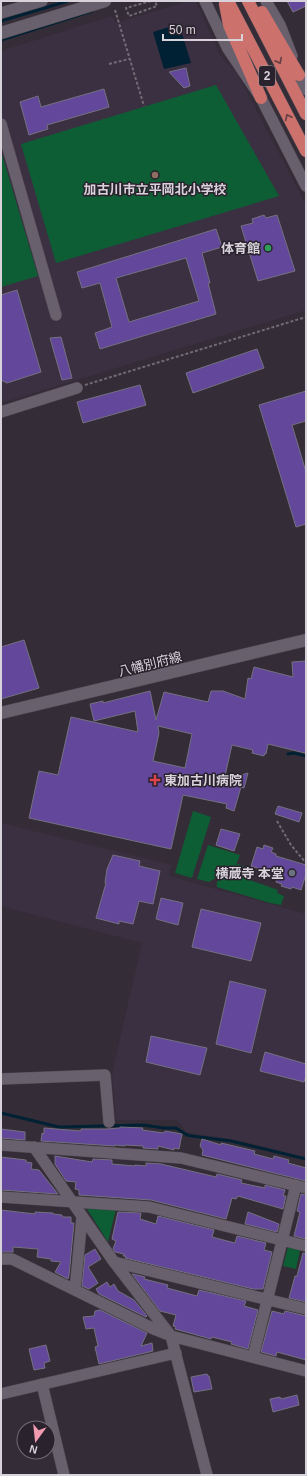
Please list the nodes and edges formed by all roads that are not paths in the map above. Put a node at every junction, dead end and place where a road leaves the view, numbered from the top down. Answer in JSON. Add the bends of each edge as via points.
{"nodes":[{"id":1,"x":42,"y":1,"type":"edge"},
{"id":2,"x":104,"y":1,"type":"edge"},
{"id":3,"x":206,"y":1,"type":"edge"},
{"id":4,"x":225,"y":1,"type":"edge"},
{"id":5,"x":228,"y":1,"type":"edge"},
{"id":6,"x":248,"y":1,"type":"edge"},
{"id":7,"x":256,"y":1,"type":"edge"},
{"id":8,"x":266,"y":1,"type":"edge"},
{"id":9,"x":22,"y":4,"type":"edge"},
{"id":10,"x":1,"y":13,"type":"edge"},
{"id":11,"x":1,"y":33,"type":"edge"},
{"id":12,"x":299,"y":75,"type":"junction"},
{"id":13,"x":306,"y":88,"type":"edge"},
{"id":14,"x":260,"y":98,"type":"junction"},
{"id":15,"x":306,"y":114,"type":"edge"},
{"id":16,"x":1,"y":124,"type":"edge"},
{"id":17,"x":306,"y":151,"type":"edge"},
{"id":18,"x":306,"y":186,"type":"edge"},
{"id":19,"x":56,"y":314,"type":"dead end"},
{"id":20,"x":77,"y":388,"type":"road end"},
{"id":21,"x":1,"y":412,"type":"edge"},
{"id":22,"x":306,"y":640,"type":"edge"},
{"id":23,"x":1,"y":713,"type":"edge"},
{"id":24,"x":1,"y":1079,"type":"edge"},
{"id":25,"x":109,"y":1122,"type":"dead end"},
{"id":26,"x":1,"y":1145,"type":"edge"},
{"id":27,"x":34,"y":1147,"type":"junction"},
{"id":28,"x":301,"y":1186,"type":"edge"},
{"id":29,"x":1,"y":1197,"type":"edge"},
{"id":30,"x":72,"y":1203,"type":"junction"},
{"id":31,"x":82,"y":1217,"type":"junction"},
{"id":32,"x":283,"y":1240,"type":"junction"},
{"id":33,"x":306,"y":1246,"type":"edge"},
{"id":34,"x":1,"y":1259,"type":"edge"},
{"id":35,"x":114,"y":1262,"type":"junction"},
{"id":36,"x":74,"y":1290,"type":"junction"},
{"id":37,"x":268,"y":1299,"type":"junction"},
{"id":38,"x":306,"y":1309,"type":"edge"},
{"id":39,"x":171,"y":1336,"type":"junction"},
{"id":40,"x":176,"y":1353,"type":"junction"},
{"id":41,"x":253,"y":1357,"type":"junction"},
{"id":42,"x":306,"y":1371,"type":"edge"},
{"id":43,"x":42,"y":1384,"type":"junction"},
{"id":44,"x":1,"y":1394,"type":"edge"},
{"id":45,"x":64,"y":1475,"type":"edge"},
{"id":46,"x":207,"y":1475,"type":"edge"}],
"edges":[{"from":1,"to":9,"type":"street"},
{"from":2,"to":11,"type":"main road"},
{"from":3,"to":14,"type":"street","via":[[228,49]]},
{"from":4,"to":14,"type":"highway","via":[[229,25]]},
{"from":17,"to":5,"type":"highway","number":"2","one_way":true},
{"from":6,"to":15,"type":"highway","number":"2","one_way":true},
{"from":7,"to":12,"type":"highway"},
{"from":8,"to":12,"type":"street","via":[[280,25]]},
{"from":9,"to":10,"type":"street"},
{"from":12,"to":13,"type":"main road"},
{"from":14,"to":18,"type":"street"},
{"from":16,"to":19,"type":"street"},
{"from":20,"to":21,"type":"street"},
{"from":22,"to":23,"type":"main road","name":"八幡別府線"},
{"from":24,"to":25,"type":"street","via":[[105,1075]]},
{"from":26,"to":27,"type":"street"},
{"from":27,"to":28,"type":"street","via":[[181,1158]]},
{"from":27,"to":30,"type":"street"},
{"from":28,"to":32,"type":"street"},
{"from":29,"to":30,"type":"street"},
{"from":30,"to":31,"type":"street"},
{"from":30,"to":32,"type":"street","via":[[149,1207]]},
{"from":31,"to":35,"type":"street"},
{"from":31,"to":36,"type":"street"},
{"from":32,"to":33,"type":"street"},
{"from":32,"to":37,"type":"street"},
{"from":34,"to":36,"type":"street","via":[[12,1259]]},
{"from":35,"to":37,"type":"street"},
{"from":35,"to":39,"type":"street"},
{"from":36,"to":39,"type":"street"},
{"from":37,"to":38,"type":"street"},
{"from":37,"to":41,"type":"street"},
{"from":39,"to":40,"type":"street"},
{"from":39,"to":41,"type":"street"},
{"from":40,"to":43,"type":"street"},
{"from":40,"to":46,"type":"street"},
{"from":41,"to":42,"type":"street"},
{"from":43,"to":44,"type":"street"},
{"from":43,"to":45,"type":"street"}]}
